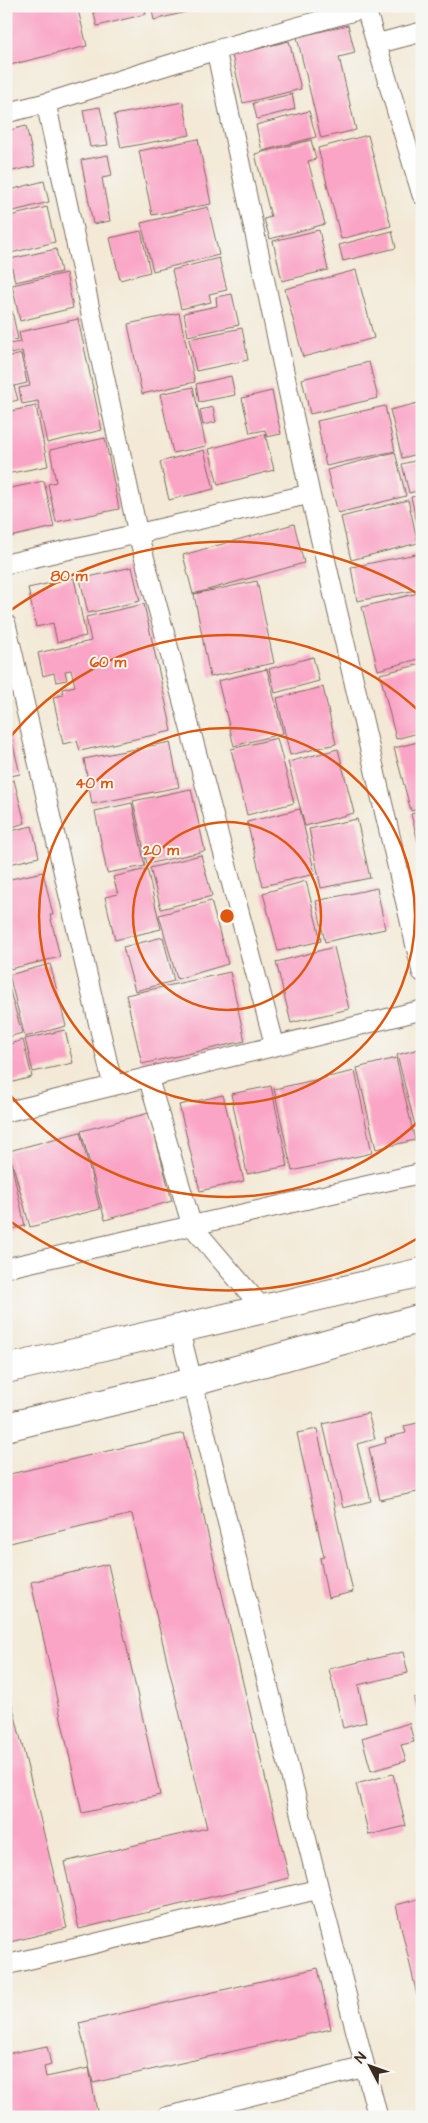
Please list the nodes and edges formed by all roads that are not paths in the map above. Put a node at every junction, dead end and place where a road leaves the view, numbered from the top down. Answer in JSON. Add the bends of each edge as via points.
{"nodes":[{"id":1,"x":365,"y":7,"type":"edge"},
{"id":2,"x":422,"y":32,"type":"edge"},
{"id":3,"x":376,"y":44,"type":"junction"},
{"id":4,"x":216,"y":50,"type":"junction"},
{"id":5,"x":46,"y":102,"type":"junction"},
{"id":6,"x":6,"y":113,"type":"edge"},
{"id":7,"x":422,"y":195,"type":"edge"},
{"id":8,"x":310,"y":494,"type":"junction"},
{"id":9,"x":138,"y":534,"type":"junction"},
{"id":10,"x":6,"y":564,"type":"edge"},
{"id":11,"x":6,"y":624,"type":"edge"},
{"id":12,"x":422,"y":972,"type":"edge"},
{"id":13,"x":422,"y":1010,"type":"edge"},
{"id":14,"x":275,"y":1046,"type":"junction"},
{"id":15,"x":148,"y":1077,"type":"junction"},
{"id":16,"x":113,"y":1086,"type":"junction"},
{"id":17,"x":6,"y":1112,"type":"edge"},
{"id":18,"x":422,"y":1173,"type":"edge"},
{"id":19,"x":192,"y":1226,"type":"junction"},
{"id":20,"x":6,"y":1268,"type":"edge"},
{"id":21,"x":422,"y":1272,"type":"edge"},
{"id":22,"x":263,"y":1309,"type":"junction"},
{"id":23,"x":422,"y":1318,"type":"edge"},
{"id":24,"x":179,"y":1328,"type":"junction"},
{"id":25,"x":6,"y":1369,"type":"edge"},
{"id":26,"x":193,"y":1382,"type":"junction"},
{"id":27,"x":6,"y":1427,"type":"edge"},
{"id":28,"x":319,"y":1889,"type":"junction"},
{"id":29,"x":6,"y":1965,"type":"edge"},
{"id":30,"x":365,"y":2067,"type":"junction"},
{"id":31,"x":166,"y":2117,"type":"edge"},
{"id":32,"x":378,"y":2117,"type":"edge"}],
"edges":[{"from":1,"to":3,"type":"lane"},
{"from":1,"to":4,"type":"lane"},
{"from":2,"to":3,"type":"lane"},
{"from":3,"to":7,"type":"lane"},
{"from":4,"to":5,"type":"lane"},
{"from":4,"to":8,"type":"lane"},
{"from":5,"to":6,"type":"lane"},
{"from":5,"to":9,"type":"lane"},
{"from":8,"to":9,"type":"lane"},
{"from":8,"to":12,"type":"lane"},
{"from":9,"to":10,"type":"lane"},
{"from":9,"to":14,"type":"lane"},
{"from":11,"to":16,"type":"lane"},
{"from":13,"to":14,"type":"lane"},
{"from":14,"to":15,"type":"lane"},
{"from":15,"to":16,"type":"lane"},
{"from":15,"to":19,"type":"lane"},
{"from":16,"to":17,"type":"lane"},
{"from":18,"to":19,"type":"lane"},
{"from":19,"to":20,"type":"lane"},
{"from":19,"to":22,"type":"lane"},
{"from":21,"to":22,"type":"main road"},
{"from":22,"to":24,"type":"main road"},
{"from":23,"to":26,"type":"main road"},
{"from":24,"to":25,"type":"main road"},
{"from":24,"to":26,"type":"lane"},
{"from":26,"to":27,"type":"main road"},
{"from":26,"to":28,"type":"lane"},
{"from":28,"to":29,"type":"lane"},
{"from":28,"to":30,"type":"lane"},
{"from":30,"to":31,"type":"lane"},
{"from":30,"to":32,"type":"lane"}]}
